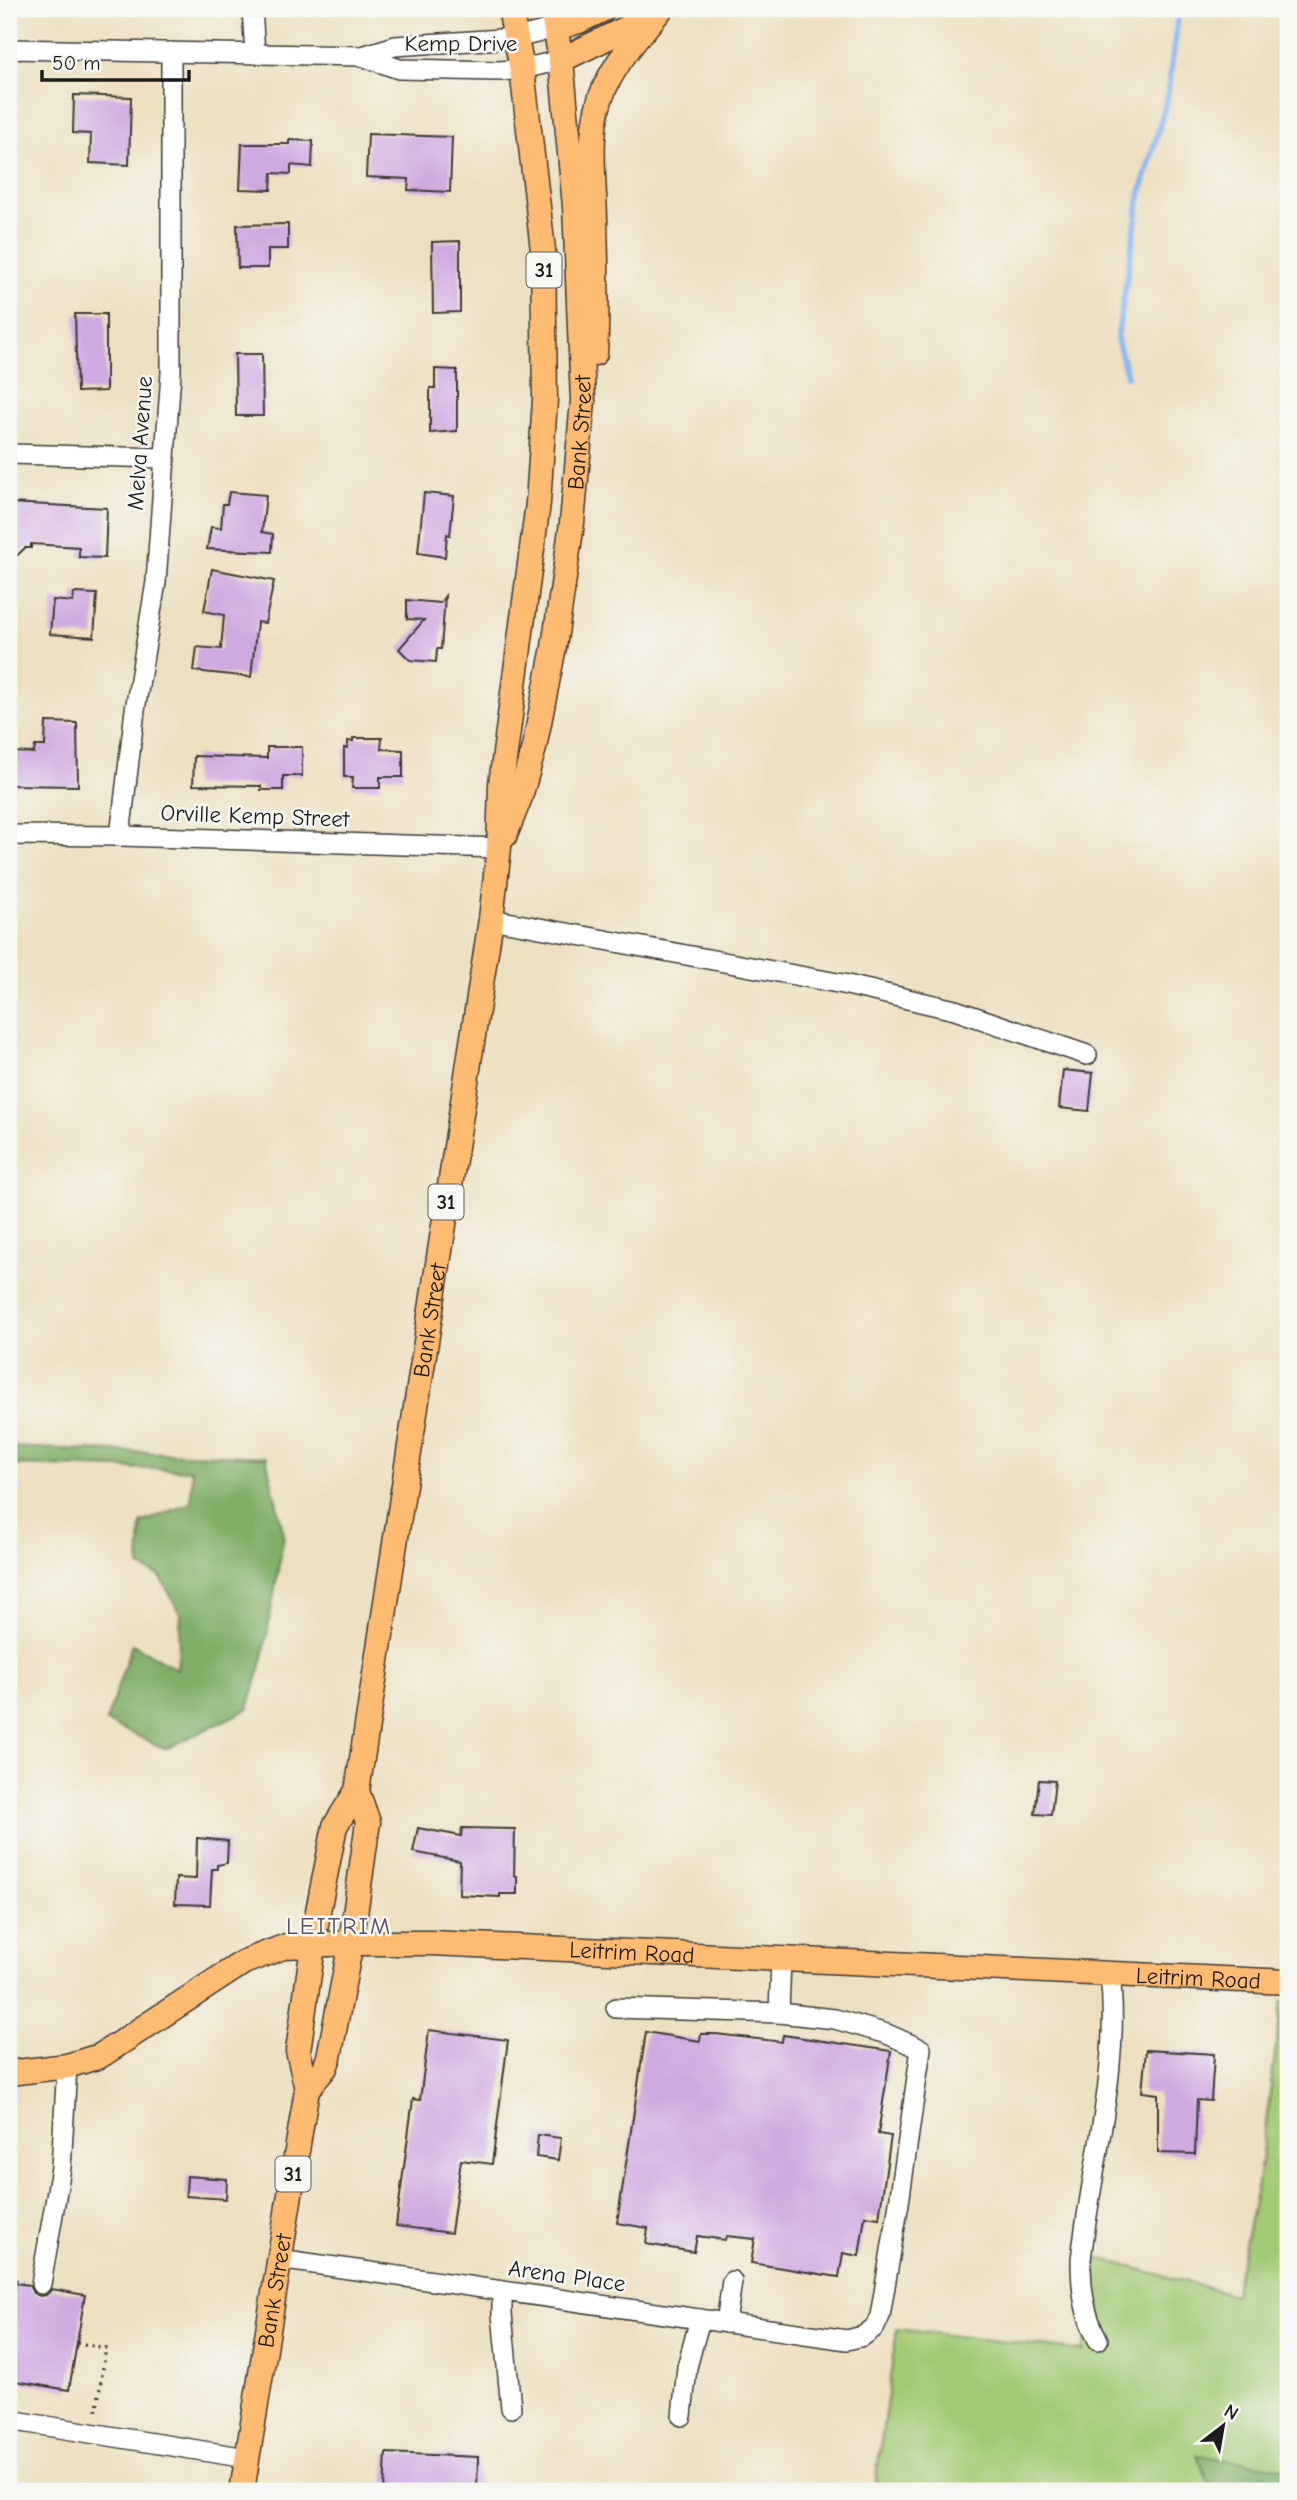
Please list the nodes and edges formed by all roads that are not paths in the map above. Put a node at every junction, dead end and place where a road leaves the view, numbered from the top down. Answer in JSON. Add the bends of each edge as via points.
{"nodes":[{"id":1,"x":252,"y":9,"type":"edge"},
{"id":2,"x":510,"y":9,"type":"edge"},
{"id":3,"x":604,"y":9,"type":"edge"},
{"id":4,"x":652,"y":9,"type":"edge"},
{"id":5,"x":661,"y":9,"type":"edge"},
{"id":6,"x":554,"y":18,"type":"edge"},
{"id":7,"x":516,"y":38,"type":"junction"},
{"id":8,"x":9,"y":49,"type":"edge"},
{"id":9,"x":171,"y":52,"type":"junction"},
{"id":10,"x":255,"y":54,"type":"junction"},
{"id":11,"x":362,"y":56,"type":"junction"},
{"id":12,"x":561,"y":60,"type":"junction"},
{"id":13,"x":522,"y":69,"type":"junction"},
{"id":14,"x":583,"y":401,"type":"junction"},
{"id":15,"x":9,"y":454,"type":"edge"},
{"id":16,"x":163,"y":458,"type":"junction"},
{"id":17,"x":9,"y":835,"type":"edge"},
{"id":18,"x":120,"y":836,"type":"junction"},
{"id":19,"x":499,"y":848,"type":"junction"},
{"id":20,"x":491,"y":919,"type":"junction"},
{"id":21,"x":1087,"y":1055,"type":"dead end"},
{"id":22,"x":357,"y":1791,"type":"junction"},
{"id":23,"x":351,"y":1943,"type":"junction"},
{"id":24,"x":313,"y":1944,"type":"junction"},
{"id":25,"x":781,"y":1960,"type":"junction"},
{"id":26,"x":1110,"y":1974,"type":"junction"},
{"id":27,"x":1288,"y":1982,"type":"edge"},
{"id":28,"x":616,"y":2008,"type":"dead end"},
{"id":29,"x":779,"y":2013,"type":"junction"},
{"id":30,"x":67,"y":2066,"type":"junction"},
{"id":31,"x":9,"y":2073,"type":"edge"},
{"id":32,"x":307,"y":2089,"type":"junction"},
{"id":33,"x":279,"y":2259,"type":"junction"},
{"id":34,"x":732,"y":2281,"type":"dead end"},
{"id":35,"x":41,"y":2284,"type":"dead end"},
{"id":36,"x":502,"y":2291,"type":"junction"},
{"id":37,"x":700,"y":2319,"type":"junction"},
{"id":38,"x":726,"y":2323,"type":"junction"},
{"id":39,"x":1098,"y":2340,"type":"dead end"},
{"id":40,"x":511,"y":2408,"type":"dead end"},
{"id":41,"x":682,"y":2416,"type":"dead end"},
{"id":42,"x":9,"y":2420,"type":"edge"},
{"id":43,"x":247,"y":2458,"type":"junction"},
{"id":44,"x":242,"y":2491,"type":"edge"}],
"edges":[{"from":1,"to":10,"type":"street"},
{"from":2,"to":7,"type":"main road","name":"Bank Street","number":"31"},
{"from":3,"to":6,"type":"main road","via":[[579,21]]},
{"from":4,"to":12,"type":"main road","via":[[627,28]]},
{"from":5,"to":14,"type":"main road","via":[[627,50],[605,87],[598,111],[593,140],[597,313],[592,373]]},
{"from":6,"to":7,"type":"street","name":"Kemp Drive"},
{"from":6,"to":12,"type":"main road","name":"Bank Street","number":"31"},
{"from":7,"to":11,"type":"street","name":"Kemp Drive","via":[[395,46]]},
{"from":7,"to":13,"type":"main road","name":"Bank Street","number":"31"},
{"from":8,"to":9,"type":"street","name":"Kemp Drive"},
{"from":9,"to":10,"type":"street","name":"Kemp Drive"},
{"from":9,"to":16,"type":"street","name":"Melva Avenue","via":[[170,373]]},
{"from":10,"to":11,"type":"street","name":"Kemp Drive"},
{"from":11,"to":13,"type":"street","name":"Kemp Drive","via":[[399,69]]},
{"from":12,"to":13,"type":"street","name":"Kemp Drive"},
{"from":12,"to":14,"type":"main road","name":"Bank Street","number":"31","via":[[575,206]]},
{"from":13,"to":19,"type":"main road","name":"Bank Street","number":"31","via":[[543,250],[545,400],[538,503],[500,794]]},
{"from":14,"to":19,"type":"main road","name":"Bank Street","number":"31","via":[[554,647],[531,761]]},
{"from":15,"to":16,"type":"street"},
{"from":16,"to":18,"type":"street","name":"Melva Avenue","via":[[156,582]]},
{"from":17,"to":18,"type":"street","name":"Orville Kemp Street"},
{"from":18,"to":19,"type":"street","name":"Orville Kemp Street"},
{"from":19,"to":20,"type":"main road","name":"Bank Street","number":"31"},
{"from":20,"to":21,"type":"street","via":[[843,984],[955,1010]]},
{"from":20,"to":22,"type":"main road","name":"Bank Street","number":"31"},
{"from":22,"to":23,"type":"main road","name":"Bank Street","number":"31","via":[[368,1822]]},
{"from":22,"to":24,"type":"main road","name":"Bank Street","number":"31","via":[[335,1826]]},
{"from":23,"to":24,"type":"main road","name":"Leitrim Road"},
{"from":23,"to":25,"type":"main road","name":"Leitrim Road"},
{"from":23,"to":32,"type":"main road","name":"Bank Street","via":[[329,2057]]},
{"from":24,"to":30,"type":"main road","name":"Leitrim Road","via":[[286,1946],[244,1962],[100,2056]]},
{"from":24,"to":32,"type":"main road","name":"Bank Street","number":"31","via":[[298,2051]]},
{"from":25,"to":26,"type":"main road","name":"Leitrim Road"},
{"from":25,"to":29,"type":"street"},
{"from":26,"to":27,"type":"main road","name":"Leitrim Road"},
{"from":26,"to":39,"type":"street","via":[[1110,2058],[1081,2260],[1085,2308]]},
{"from":28,"to":29,"type":"street"},
{"from":29,"to":38,"type":"street","name":"Arena Place","via":[[862,2025],[921,2049],[880,2316],[863,2336],[847,2340]]},
{"from":30,"to":31,"type":"main road","name":"Leitrim Road"},
{"from":30,"to":35,"type":"street","via":[[61,2168]]},
{"from":32,"to":33,"type":"main road","name":"Bank Street","number":"31"},
{"from":33,"to":36,"type":"street","name":"Arena Place"},
{"from":33,"to":43,"type":"main road","name":"Bank Street","number":"31"},
{"from":34,"to":38,"type":"street"},
{"from":36,"to":37,"type":"street","name":"Arena Place"},
{"from":36,"to":40,"type":"street"},
{"from":37,"to":38,"type":"street","name":"Arena Place"},
{"from":37,"to":41,"type":"street","via":[[687,2367]]},
{"from":42,"to":43,"type":"street"},
{"from":43,"to":44,"type":"main road","name":"Bank Street","number":"31"}]}
